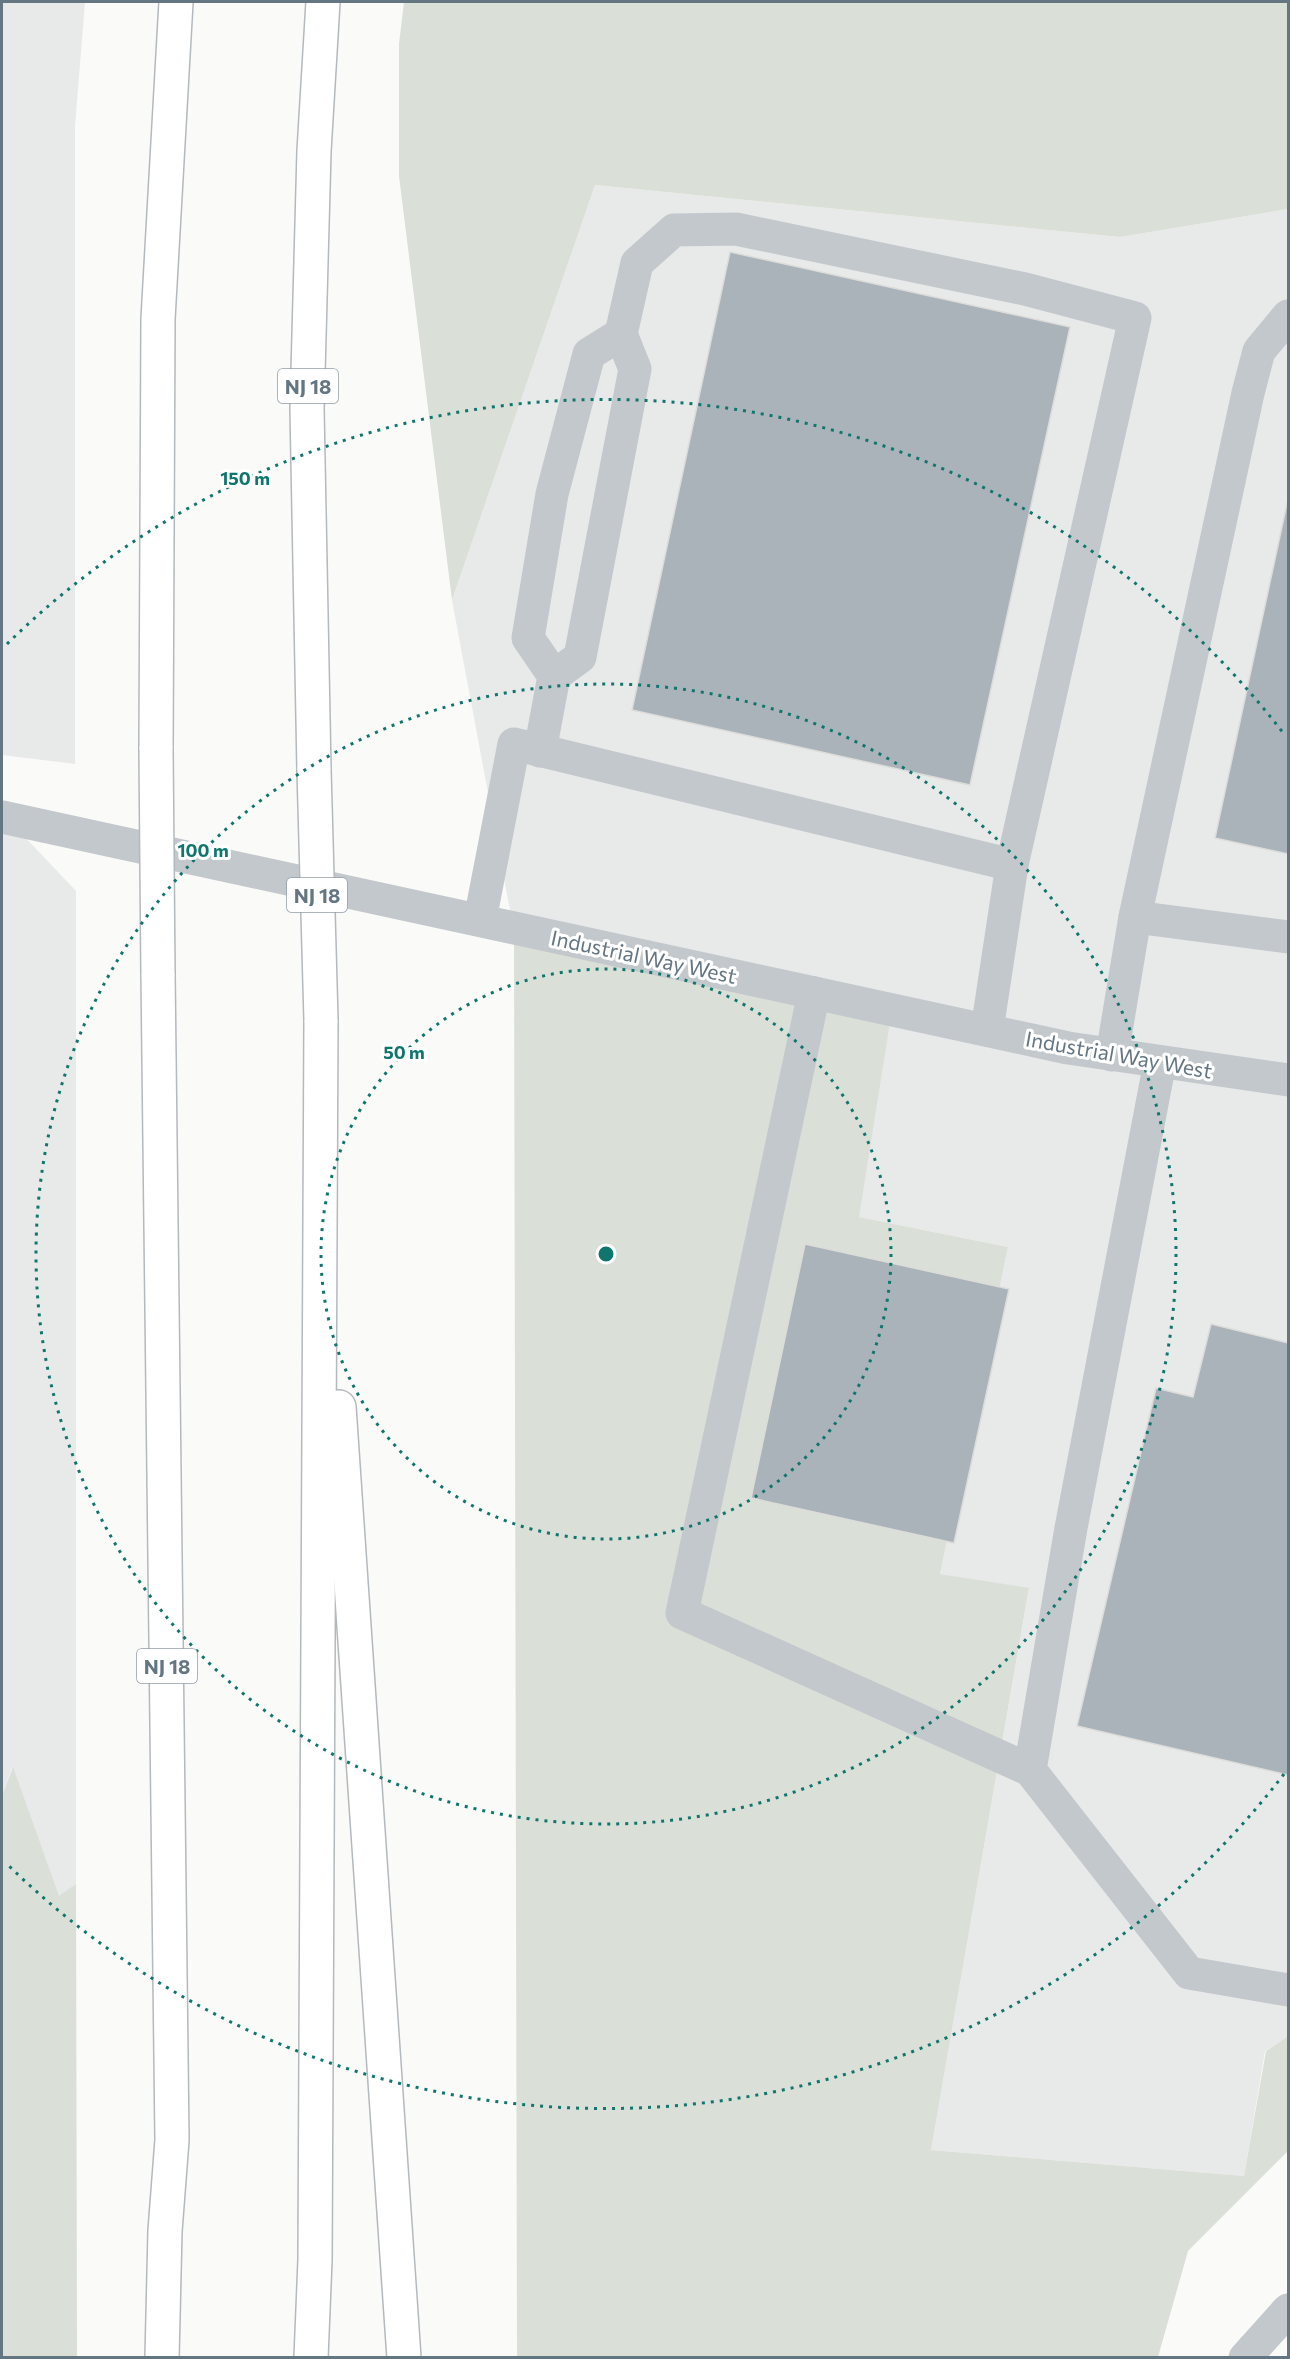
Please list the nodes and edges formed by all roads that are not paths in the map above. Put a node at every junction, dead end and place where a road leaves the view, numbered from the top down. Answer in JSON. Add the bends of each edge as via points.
{"nodes":[{"id":1,"x":176,"y":2,"type":"edge"},
{"id":2,"x":324,"y":2,"type":"edge"},
{"id":3,"x":1288,"y":316,"type":"edge"},
{"id":4,"x":621,"y":334,"type":"junction"},
{"id":5,"x":554,"y":676,"type":"junction"},
{"id":6,"x":540,"y":751,"type":"junction"},
{"id":7,"x":2,"y":817,"type":"edge"},
{"id":8,"x":1012,"y":865,"type":"junction"},
{"id":9,"x":1135,"y":917,"type":"junction"},
{"id":10,"x":480,"y":920,"type":"junction"},
{"id":11,"x":1288,"y":937,"type":"edge"},
{"id":12,"x":814,"y":993,"type":"junction"},
{"id":13,"x":987,"y":1030,"type":"junction"},
{"id":14,"x":1112,"y":1055,"type":"junction"},
{"id":15,"x":1160,"y":1062,"type":"junction"},
{"id":16,"x":1288,"y":1080,"type":"edge"},
{"id":17,"x":321,"y":1134,"type":"junction"},
{"id":18,"x":1030,"y":1770,"type":"junction"},
{"id":19,"x":1288,"y":1990,"type":"edge"},
{"id":20,"x":1288,"y":2310,"type":"edge"},
{"id":21,"x":162,"y":2358,"type":"edge"},
{"id":22,"x":311,"y":2358,"type":"edge"},
{"id":23,"x":404,"y":2358,"type":"edge"},
{"id":24,"x":1245,"y":2358,"type":"edge"}],
"edges":[{"from":1,"to":21,"type":"highway","number":"NJ 18","bridge":true,"via":[[158,319],[156,749],[172,2140]]},
{"from":2,"to":17,"type":"highway","number":"NJ 18","bridge":true,"via":[[314,151],[307,409]]},
{"from":3,"to":9,"type":"street","via":[[1259,351],[1248,393]]},
{"from":4,"to":5,"type":"street","via":[[635,369],[580,657]]},
{"from":4,"to":5,"type":"street","via":[[589,354],[552,494],[528,638]]},
{"from":4,"to":8,"type":"street","via":[[637,263],[674,230],[736,229],[1025,289],[1135,318]]},
{"from":5,"to":6,"type":"street"},
{"from":6,"to":8,"type":"street"},
{"from":6,"to":10,"type":"street","via":[[514,744]]},
{"from":7,"to":10,"type":"street","name":"Industrial Way West"},
{"from":8,"to":13,"type":"street"},
{"from":9,"to":11,"type":"street"},
{"from":9,"to":14,"type":"street"},
{"from":10,"to":12,"type":"street","name":"Industrial Way West"},
{"from":12,"to":13,"type":"street","name":"Industrial Way West"},
{"from":12,"to":18,"type":"street","via":[[682,1613]]},
{"from":13,"to":14,"type":"street","name":"Industrial Way West"},
{"from":14,"to":15,"type":"street","name":"Industrial Way West"},
{"from":15,"to":16,"type":"street","name":"Industrial Way West"},
{"from":15,"to":18,"type":"street","via":[[1071,1528]]},
{"from":17,"to":22,"type":"highway","number":"NJ 18","via":[[315,2260]]},
{"from":17,"to":23,"type":"highway"},
{"from":18,"to":19,"type":"street","via":[[1189,1974]]},
{"from":20,"to":24,"type":"street"}]}
